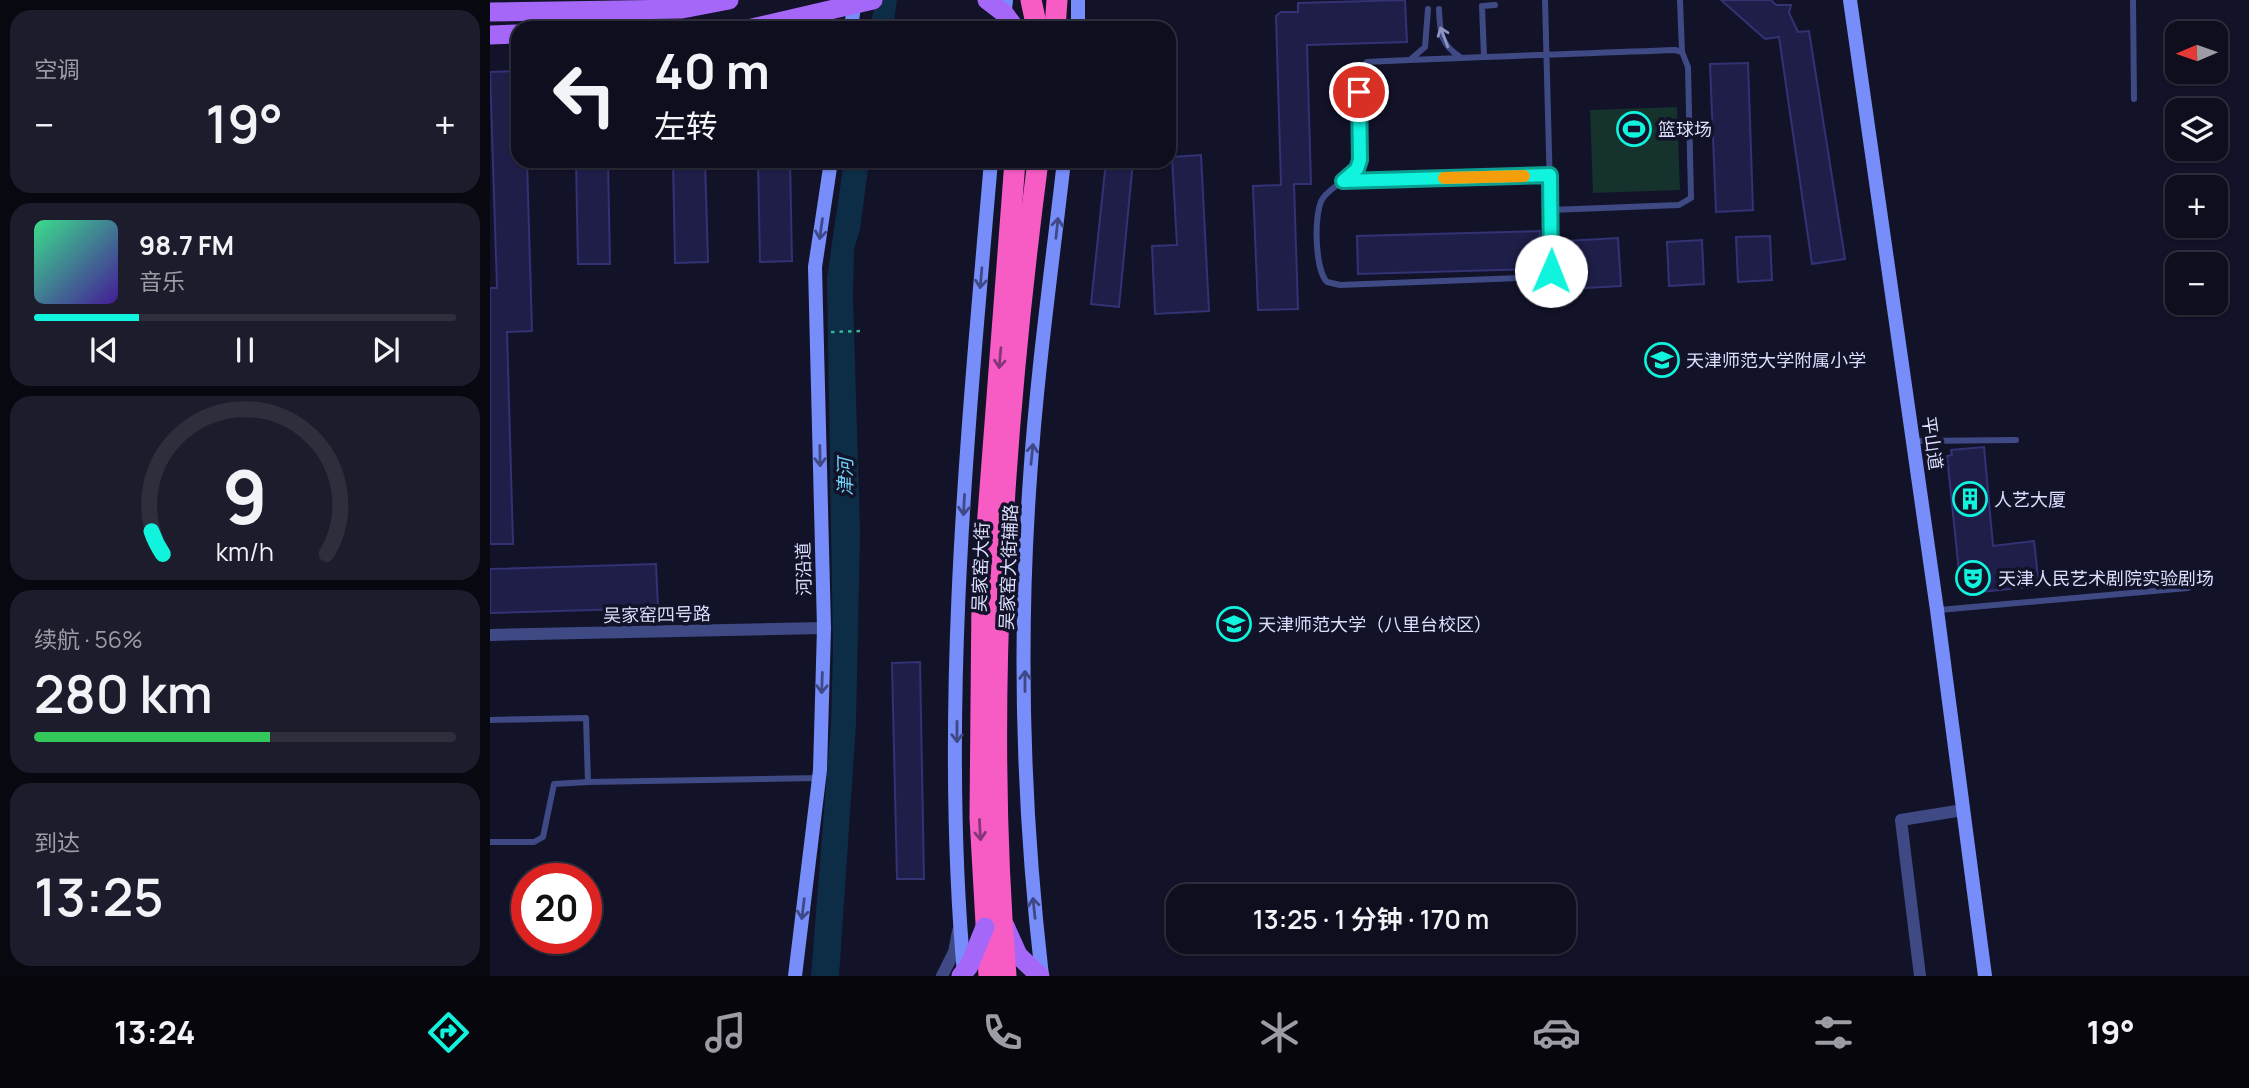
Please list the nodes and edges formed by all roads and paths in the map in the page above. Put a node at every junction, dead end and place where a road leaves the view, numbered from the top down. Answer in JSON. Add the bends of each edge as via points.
{"nodes":[{"id":1,"x":729,"y":0,"type":"edge"},
{"id":2,"x":987,"y":0,"type":"edge"},
{"id":3,"x":1057,"y":0,"type":"edge"},
{"id":4,"x":1078,"y":0,"type":"edge"},
{"id":5,"x":1545,"y":0,"type":"edge"},
{"id":6,"x":1681,"y":0,"type":"edge"},
{"id":7,"x":1850,"y":0,"type":"edge"},
{"id":8,"x":2133,"y":0,"type":"edge"},
{"id":9,"x":865,"y":3,"type":"edge"},
{"id":10,"x":1495,"y":5,"type":"dead end"},
{"id":11,"x":1428,"y":9,"type":"dead end"},
{"id":12,"x":1439,"y":9,"type":"dead end"},
{"id":13,"x":490,"y":12,"type":"edge"},
{"id":14,"x":1007,"y":17,"type":"edge"},
{"id":15,"x":784,"y":21,"type":"edge"},
{"id":16,"x":855,"y":21,"type":"edge"},
{"id":17,"x":1056,"y":21,"type":"edge"},
{"id":18,"x":1078,"y":21,"type":"edge"},
{"id":19,"x":511,"y":34,"type":"edge"},
{"id":20,"x":490,"y":35,"type":"edge"},
{"id":21,"x":1682,"y":52,"type":"junction"},
{"id":22,"x":1547,"y":54,"type":"junction"},
{"id":23,"x":1484,"y":57,"type":"junction"},
{"id":24,"x":1462,"y":58,"type":"junction"},
{"id":25,"x":1410,"y":60,"type":"junction"},
{"id":26,"x":2134,"y":99,"type":"dead end"},
{"id":27,"x":830,"y":168,"type":"edge"},
{"id":28,"x":990,"y":168,"type":"edge"},
{"id":29,"x":1015,"y":168,"type":"edge"},
{"id":30,"x":1035,"y":168,"type":"edge"},
{"id":31,"x":1063,"y":168,"type":"edge"},
{"id":32,"x":1550,"y":175,"type":"junction"},
{"id":33,"x":1343,"y":181,"type":"junction"},
{"id":34,"x":1551,"y":209,"type":"junction"},
{"id":35,"x":1014,"y":291,"type":"junction"},
{"id":36,"x":862,"y":331,"type":"dead end"},
{"id":37,"x":817,"y":333,"type":"junction"},
{"id":38,"x":2016,"y":440,"type":"dead end"},
{"id":39,"x":1913,"y":441,"type":"junction"},
{"id":40,"x":2188,"y":589,"type":"dead end"},
{"id":41,"x":1937,"y":610,"type":"junction"},
{"id":42,"x":824,"y":628,"type":"junction"},
{"id":43,"x":490,"y":635,"type":"edge"},
{"id":44,"x":490,"y":720,"type":"edge"},
{"id":45,"x":819,"y":778,"type":"junction"},
{"id":46,"x":588,"y":782,"type":"junction"},
{"id":47,"x":1963,"y":810,"type":"junction"},
{"id":48,"x":490,"y":842,"type":"edge"},
{"id":49,"x":1000,"y":906,"type":"junction"},
{"id":50,"x":960,"y":924,"type":"junction"},
{"id":51,"x":985,"y":927,"type":"junction"},
{"id":52,"x":795,"y":976,"type":"edge"},
{"id":53,"x":942,"y":976,"type":"edge"},
{"id":54,"x":963,"y":976,"type":"edge"},
{"id":55,"x":989,"y":976,"type":"edge"},
{"id":56,"x":1006,"y":976,"type":"edge"},
{"id":57,"x":1041,"y":976,"type":"edge"},
{"id":58,"x":1920,"y":976,"type":"edge"},
{"id":59,"x":1985,"y":976,"type":"edge"}],
"edges":[{"from":1,"to":13,"type":"main road","via":[[682,9]]},
{"from":2,"to":14,"type":"main road"},
{"from":3,"to":17,"type":"highway"},
{"from":4,"to":18,"type":"street"},
{"from":5,"to":22,"type":"lane"},
{"from":6,"to":21,"type":"lane"},
{"from":7,"to":39,"type":"street","name":"平山道"},
{"from":8,"to":26,"type":"lane"},
{"from":9,"to":15,"type":"main road"},
{"from":9,"to":16,"type":"street"},
{"from":10,"to":23,"type":"lane","via":[[1482,6]]},
{"from":11,"to":25,"type":"lane","via":[[1426,47]]},
{"from":24,"to":12,"type":"lane","one_way":true,"via":[[1444,44]]},
{"from":19,"to":20,"type":"main road"},
{"from":21,"to":22,"type":"lane"},
{"from":21,"to":34,"type":"lane","via":[[1688,67],[1691,198],[1679,205]]},
{"from":22,"to":23,"type":"lane"},
{"from":22,"to":32,"type":"lane"},
{"from":23,"to":24,"type":"lane"},
{"from":24,"to":25,"type":"lane"},
{"from":25,"to":33,"type":"lane","via":[[1367,62],[1359,70],[1360,160]]},
{"from":27,"to":37,"type":"street","name":"河沿道","one_way":true,"via":[[815,267]]},
{"from":28,"to":50,"type":"street","one_way":true,"via":[[962,540],[957,744]]},
{"from":29,"to":35,"type":"highway","name":"吴家窑大街"},
{"from":30,"to":35,"type":"highway","name":"吴家窑大街"},
{"from":57,"to":31,"type":"street","name":"吴家窑大街辅路","one_way":true,"via":[[1025,762],[1025,589],[1030,477]]},
{"from":32,"to":33,"type":"lane"},
{"from":32,"to":34,"type":"lane"},
{"from":33,"to":34,"type":"lane","via":[[1318,209],[1318,267],[1327,282],[1340,285],[1542,279],[1552,266]]},
{"from":35,"to":49,"type":"highway","name":"吴家窑大街","via":[[998,693]]},
{"from":35,"to":51,"type":"highway","name":"吴家窑大街","one_way":true,"via":[[982,594],[980,818]]},
{"from":36,"to":37,"type":"path"},
{"from":37,"to":42,"type":"street","name":"河沿道","one_way":true},
{"from":38,"to":39,"type":"lane"},
{"from":39,"to":41,"type":"street","name":"平山道"},
{"from":40,"to":41,"type":"lane"},
{"from":41,"to":47,"type":"street","name":"平山道"},
{"from":42,"to":43,"type":"street","name":"吴家窑四号路"},
{"from":42,"to":45,"type":"street","name":"河沿道","one_way":true},
{"from":44,"to":46,"type":"lane","via":[[586,718]]},
{"from":45,"to":46,"type":"lane"},
{"from":45,"to":52,"type":"street","name":"河沿道","one_way":true},
{"from":46,"to":48,"type":"lane","via":[[554,784],[543,837],[534,842]]},
{"from":47,"to":58,"type":"street","via":[[1902,820]]},
{"from":47,"to":59,"type":"street","name":"平山道"},
{"from":49,"to":56,"type":"highway","name":"吴家窑大街"},
{"from":49,"to":57,"type":"main road","via":[[1011,943]]},
{"from":50,"to":53,"type":"street"},
{"from":50,"to":54,"type":"street"},
{"from":51,"to":54,"type":"main road","bridge":true},
{"from":51,"to":55,"type":"highway","name":"吴家窑大街"}]}
